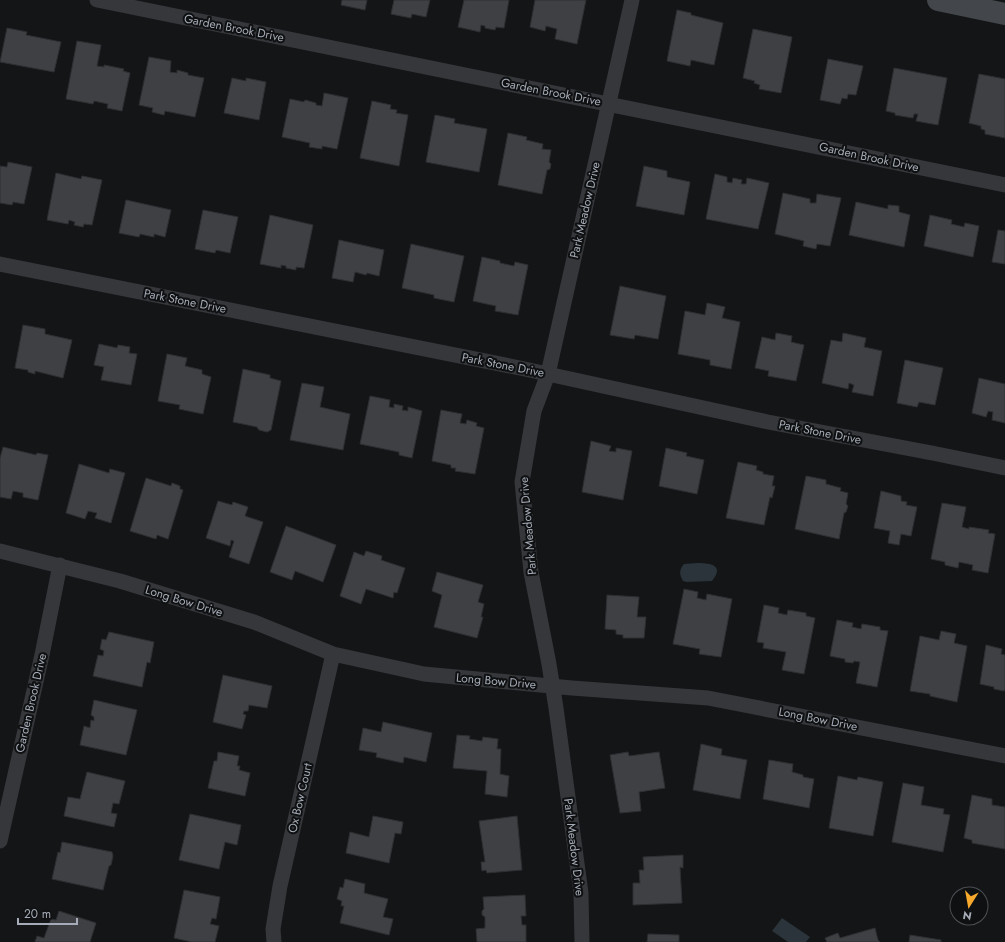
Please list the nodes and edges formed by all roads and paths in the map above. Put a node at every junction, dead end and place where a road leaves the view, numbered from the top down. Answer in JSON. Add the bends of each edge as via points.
{"nodes":[{"id":1,"x":97,"y":0,"type":"edge"},
{"id":2,"x":632,"y":0,"type":"edge"},
{"id":3,"x":938,"y":0,"type":"edge"},
{"id":4,"x":1005,"y":14,"type":"edge"},
{"id":5,"x":609,"y":104,"type":"junction"},
{"id":6,"x":1005,"y":184,"type":"edge"},
{"id":7,"x":0,"y":264,"type":"edge"},
{"id":8,"x":548,"y":374,"type":"junction"},
{"id":9,"x":1005,"y":468,"type":"edge"},
{"id":10,"x":0,"y":550,"type":"edge"},
{"id":11,"x":60,"y":565,"type":"junction"},
{"id":12,"x":333,"y":654,"type":"junction"},
{"id":13,"x":553,"y":687,"type":"junction"},
{"id":14,"x":1005,"y":756,"type":"edge"},
{"id":15,"x":0,"y":841,"type":"edge"},
{"id":16,"x":274,"y":942,"type":"edge"},
{"id":17,"x":582,"y":942,"type":"edge"}],
"edges":[{"from":1,"to":5,"type":"street","name":"Garden Brook Drive"},
{"from":2,"to":5,"type":"street","name":"Park Meadow Drive"},
{"from":3,"to":4,"type":"street"},
{"from":5,"to":6,"type":"street","name":"Garden Brook Drive"},
{"from":5,"to":8,"type":"street","name":"Park Meadow Drive"},
{"from":7,"to":8,"type":"street","name":"Park Stone Drive"},
{"from":8,"to":9,"type":"street","name":"Park Stone Drive","via":[[768,422]]},
{"from":8,"to":13,"type":"street","name":"Park Meadow Drive","via":[[534,411],[522,482],[531,572]]},
{"from":10,"to":11,"type":"street","name":"Long Bow Drive"},
{"from":11,"to":12,"type":"street","name":"Long Bow Drive","via":[[254,622]]},
{"from":11,"to":15,"type":"street","name":"Garden Brook Drive"},
{"from":12,"to":13,"type":"street","name":"Long Bow Drive","via":[[424,674]]},
{"from":12,"to":16,"type":"street","name":"Ox Bow Court","via":[[280,886],[272,929]]},
{"from":13,"to":14,"type":"street","name":"Long Bow Drive","via":[[708,698]]},
{"from":13,"to":17,"type":"street","name":"Park Meadow Drive","via":[[581,893]]}]}
